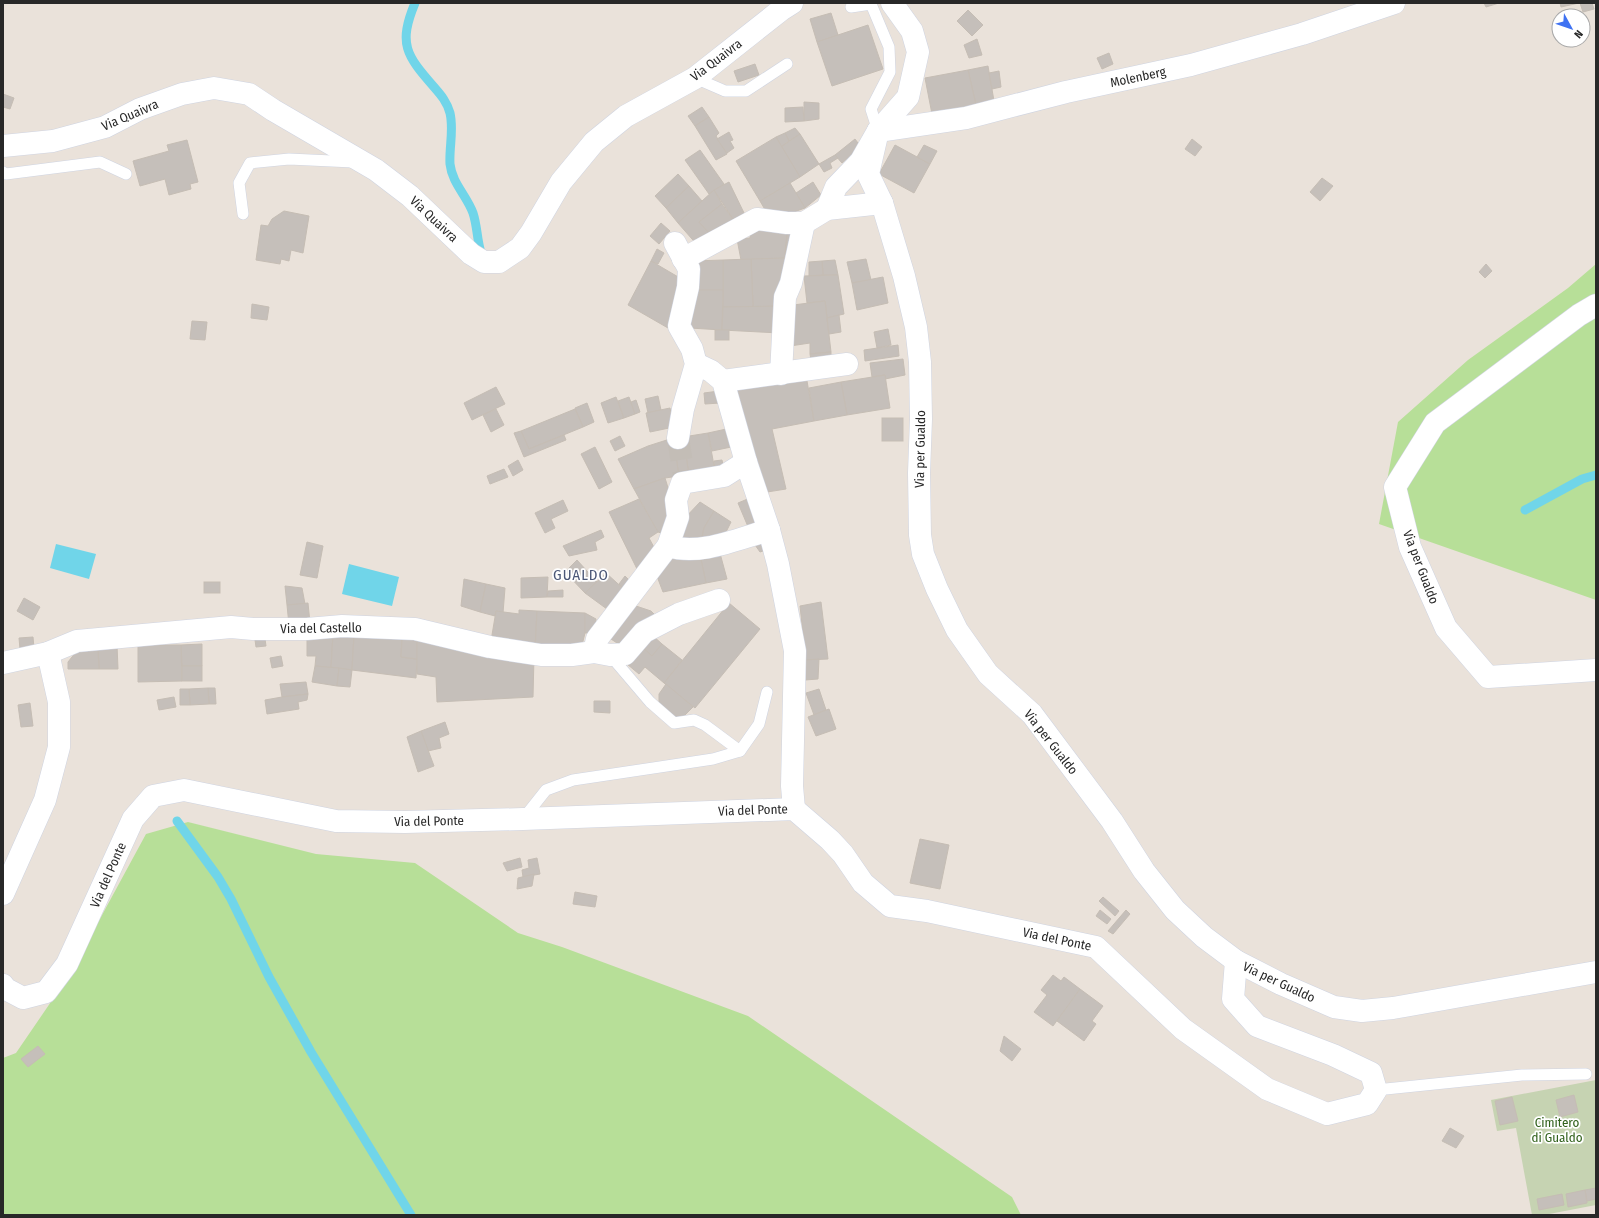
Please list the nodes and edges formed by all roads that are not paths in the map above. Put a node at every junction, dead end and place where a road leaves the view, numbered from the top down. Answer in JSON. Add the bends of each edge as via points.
{"nodes":[{"id":1,"x":792,"y":3,"type":"edge"},
{"id":2,"x":892,"y":3,"type":"edge"},
{"id":3,"x":1394,"y":3,"type":"edge"},
{"id":4,"x":851,"y":8,"type":"dead end"},
{"id":5,"x":787,"y":64,"type":"dead end"},
{"id":6,"x":695,"y":78,"type":"junction"},
{"id":7,"x":878,"y":131,"type":"junction"},
{"id":8,"x":3,"y":146,"type":"edge"},
{"id":9,"x":363,"y":162,"type":"junction"},
{"id":10,"x":3,"y":172,"type":"edge"},
{"id":11,"x":126,"y":174,"type":"dead end"},
{"id":12,"x":882,"y":203,"type":"junction"},
{"id":13,"x":827,"y":209,"type":"junction"},
{"id":14,"x":243,"y":214,"type":"dead end"},
{"id":15,"x":804,"y":223,"type":"junction"},
{"id":16,"x":1596,"y":305,"type":"edge"},
{"id":17,"x":696,"y":364,"type":"junction"},
{"id":18,"x":846,"y":364,"type":"dead end"},
{"id":19,"x":781,"y":374,"type":"junction"},
{"id":20,"x":723,"y":381,"type":"junction"},
{"id":21,"x":678,"y":438,"type":"tunnel mouth"},
{"id":22,"x":746,"y":462,"type":"junction"},
{"id":23,"x":769,"y":530,"type":"junction"},
{"id":24,"x":668,"y":546,"type":"junction"},
{"id":25,"x":720,"y":600,"type":"dead end"},
{"id":26,"x":48,"y":653,"type":"junction"},
{"id":27,"x":602,"y":653,"type":"junction"},
{"id":28,"x":3,"y":663,"type":"edge"},
{"id":29,"x":1596,"y":670,"type":"edge"},
{"id":30,"x":768,"y":692,"type":"dead end"},
{"id":31,"x":740,"y":751,"type":"junction"},
{"id":32,"x":794,"y":809,"type":"junction"},
{"id":33,"x":523,"y":819,"type":"junction"},
{"id":34,"x":3,"y":894,"type":"edge"},
{"id":35,"x":1236,"y":961,"type":"junction"},
{"id":36,"x":1596,"y":972,"type":"edge"},
{"id":37,"x":3,"y":985,"type":"edge"},
{"id":38,"x":1586,"y":1074,"type":"dead end"},
{"id":39,"x":1376,"y":1090,"type":"junction"}],
"edges":[{"from":1,"to":6,"type":"street","name":"Via Quaivra"},
{"from":2,"to":7,"type":"street","via":[[912,31],[918,52],[908,97]]},
{"from":3,"to":7,"type":"street","name":"Molenberg","via":[[1302,34],[1191,65],[1066,92],[966,118]]},
{"from":4,"to":7,"type":"lane","via":[[871,4],[889,47],[890,72],[871,109]]},
{"from":5,"to":6,"type":"lane","via":[[746,90],[725,91]]},
{"from":6,"to":9,"type":"street","name":"Via Quaivra","via":[[626,116],[594,142],[561,182],[524,243],[499,262],[484,262],[471,254],[410,196]]},
{"from":7,"to":12,"type":"street","name":"Via per Gualdo","via":[[868,174]]},
{"from":7,"to":13,"type":"street","via":[[861,161],[836,187]]},
{"from":8,"to":9,"type":"street","name":"Via Quaivra","via":[[53,141],[98,129],[182,94],[214,88],[249,94]]},
{"from":9,"to":14,"type":"lane","via":[[289,159],[250,163],[239,183]]},
{"from":10,"to":11,"type":"lane","via":[[6,174],[100,162]]},
{"from":12,"to":13,"type":"street"},
{"from":12,"to":35,"type":"street","name":"Via per Gualdo","via":[[916,327],[922,419],[919,473],[920,535],[923,554],[937,589],[957,630],[988,674],[1032,714],[1112,821],[1144,871],[1175,910],[1204,937]]},
{"from":13,"to":15,"type":"street"},
{"from":15,"to":17,"type":"street","via":[[757,219],[679,251],[689,269],[688,287],[679,326],[692,348]]},
{"from":15,"to":19,"type":"street","via":[[791,283],[785,297]]},
{"from":16,"to":29,"type":"street","name":"Via per Gualdo","via":[[1435,423],[1395,487],[1410,547],[1446,628],[1488,677]]},
{"from":17,"to":20,"type":"street","via":[[711,371]]},
{"from":17,"to":21,"type":"street"},
{"from":18,"to":19,"type":"street"},
{"from":19,"to":20,"type":"street"},
{"from":20,"to":22,"type":"street"},
{"from":22,"to":23,"type":"street"},
{"from":22,"to":24,"type":"street","via":[[724,476],[683,479],[676,500],[678,517]]},
{"from":23,"to":24,"type":"street","via":[[718,545],[689,550]]},
{"from":23,"to":32,"type":"street","via":[[795,651],[792,779]]},
{"from":24,"to":27,"type":"street","via":[[597,639]]},
{"from":25,"to":27,"type":"street","name":"Via del Castello","via":[[679,614],[644,632],[625,654]]},
{"from":26,"to":27,"type":"street","name":"Via del Castello","via":[[77,640],[231,627],[307,630],[342,626],[415,629],[490,647],[541,655]]},
{"from":26,"to":28,"type":"street"},
{"from":26,"to":34,"type":"street","via":[[59,702],[59,747],[45,800]]},
{"from":27,"to":31,"type":"lane","via":[[674,723],[694,720],[705,724]]},
{"from":30,"to":31,"type":"lane","via":[[759,724]]},
{"from":31,"to":33,"type":"lane","via":[[713,759],[573,780],[546,790]]},
{"from":32,"to":33,"type":"street","name":"Via del Ponte"},
{"from":32,"to":39,"type":"street","name":"Via del Ponte","via":[[830,840],[863,883],[890,906],[927,911],[1096,947],[1183,1029],[1267,1089],[1327,1114],[1367,1104]]},
{"from":33,"to":37,"type":"street","name":"Via del Ponte","via":[[336,821],[184,790],[153,796],[133,819],[67,964],[46,992],[22,998]]},
{"from":35,"to":36,"type":"street","name":"Via per Gualdo","via":[[1334,1007],[1362,1011],[1393,1008]]},
{"from":35,"to":39,"type":"street","via":[[1233,999],[1257,1026],[1371,1073]]},
{"from":38,"to":39,"type":"lane","via":[[1522,1074]]}]}
